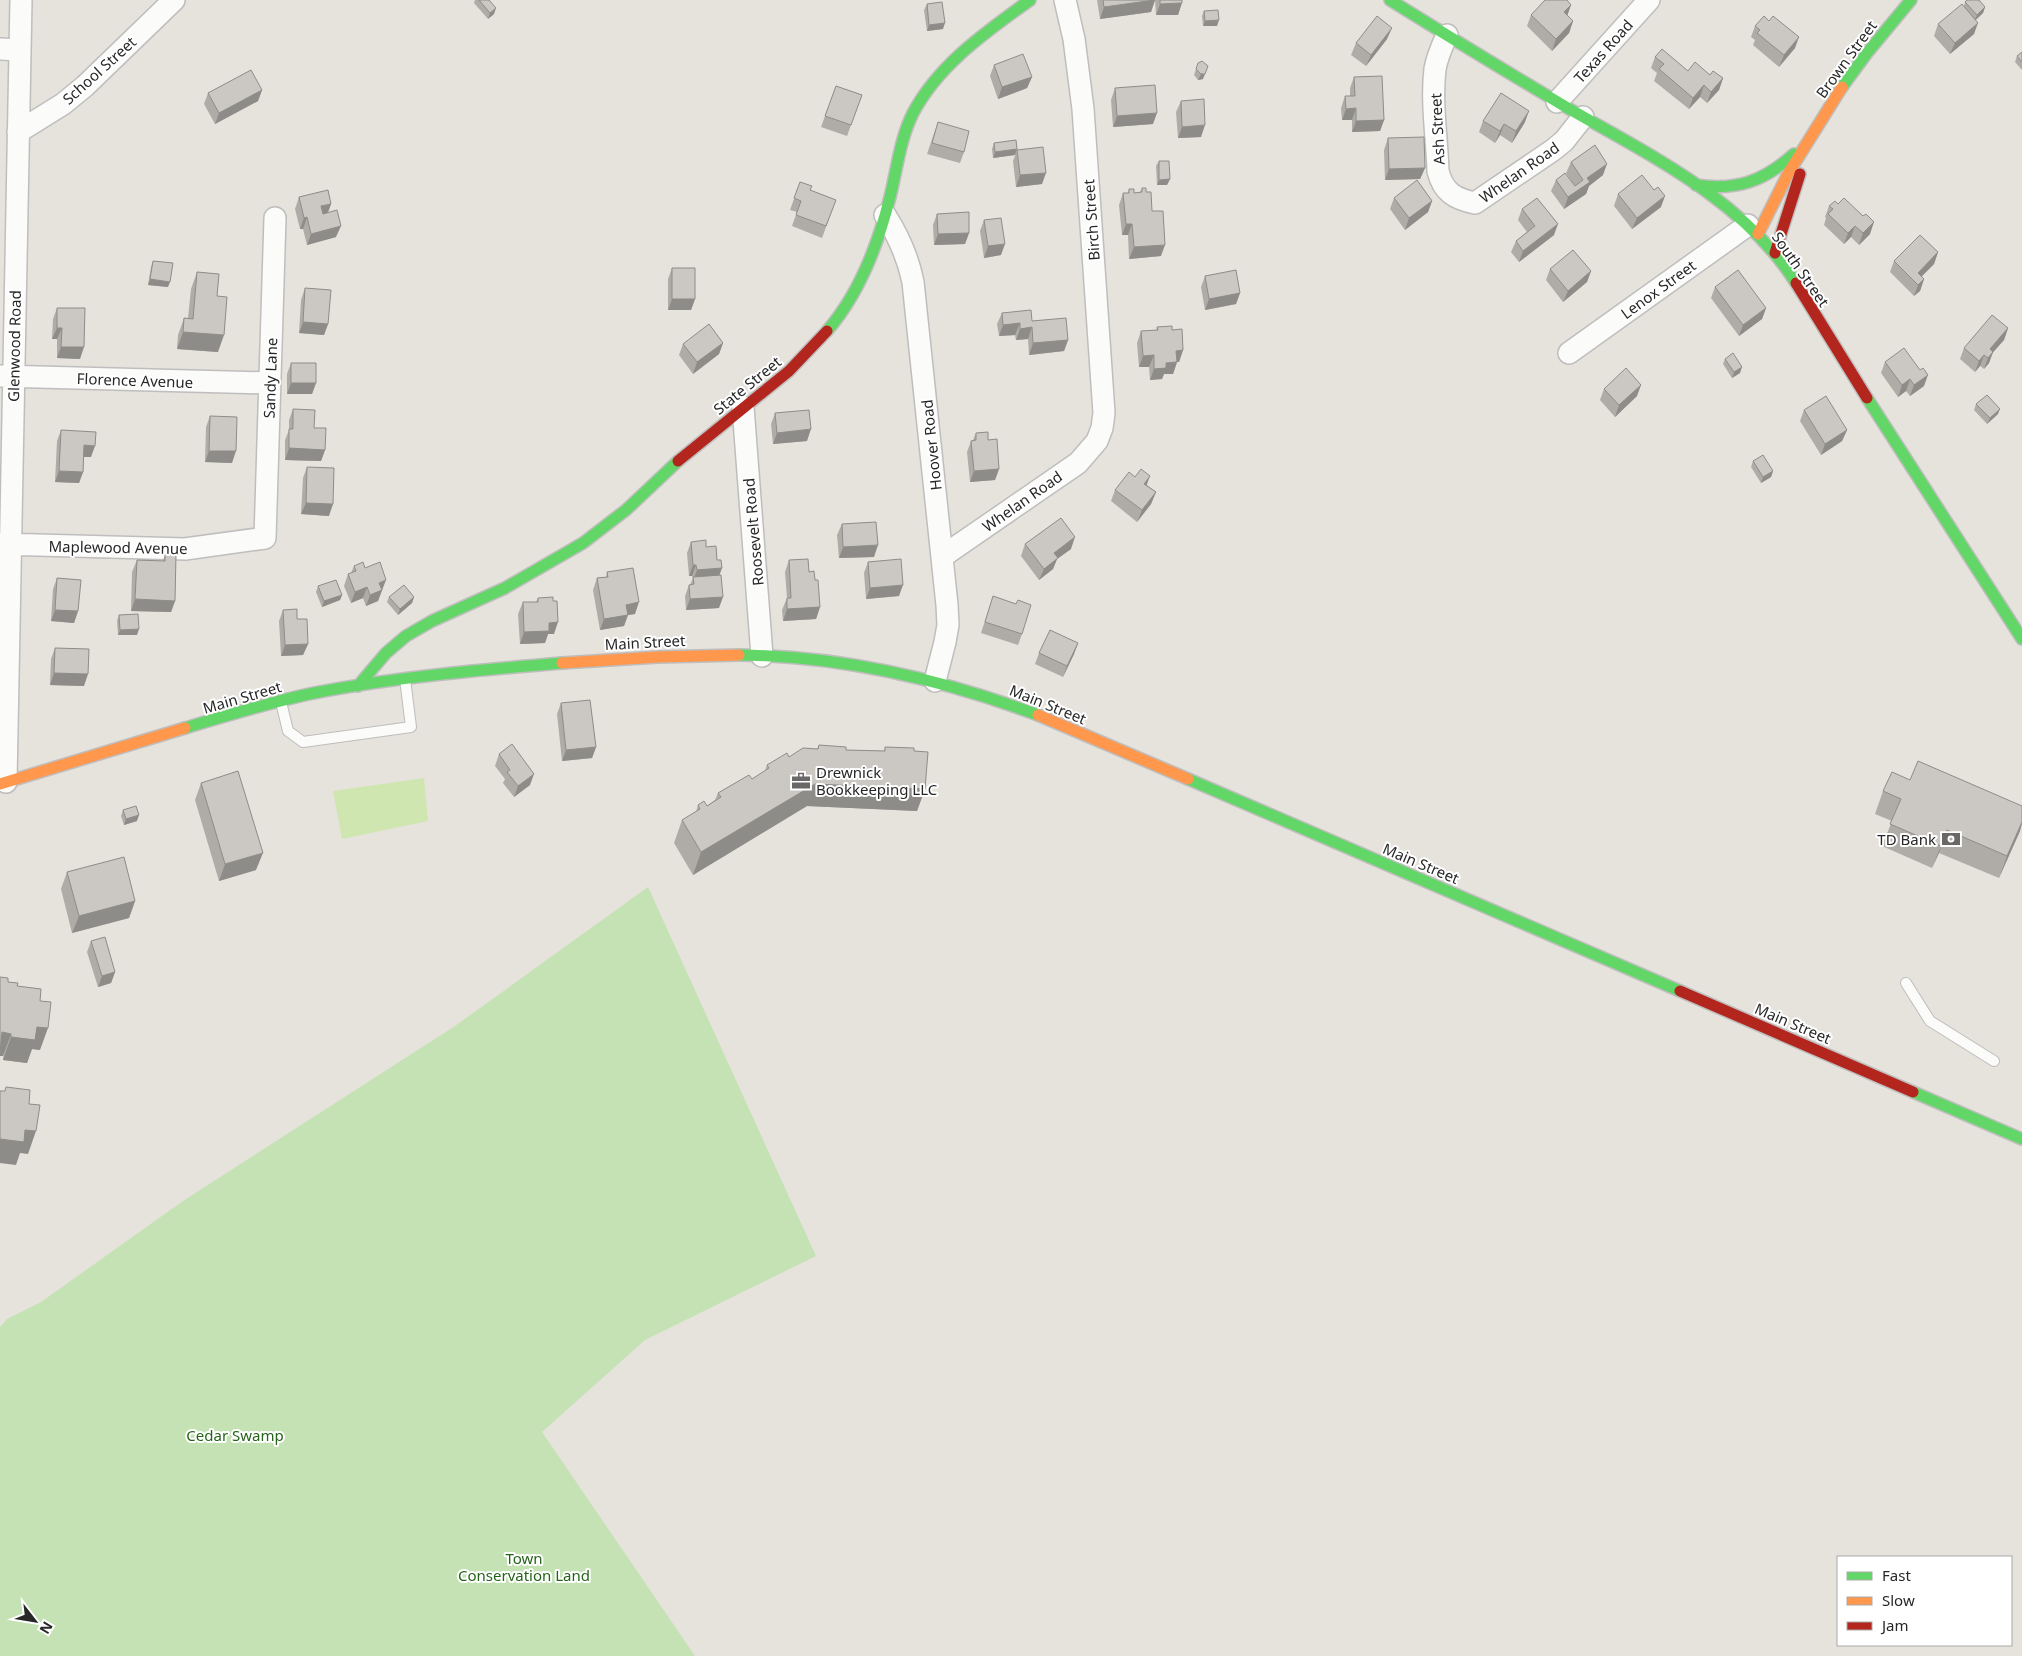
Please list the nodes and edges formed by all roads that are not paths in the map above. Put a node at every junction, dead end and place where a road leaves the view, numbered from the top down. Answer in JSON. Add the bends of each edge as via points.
{"nodes":[{"id":1,"x":21,"y":0,"type":"edge"},
{"id":2,"x":174,"y":0,"type":"edge"},
{"id":3,"x":1030,"y":0,"type":"edge"},
{"id":4,"x":1065,"y":0,"type":"edge"},
{"id":5,"x":1392,"y":0,"type":"edge"},
{"id":6,"x":1649,"y":0,"type":"edge"},
{"id":7,"x":1910,"y":0,"type":"edge"},
{"id":8,"x":1447,"y":35,"type":"junction"},
{"id":9,"x":10,"y":50,"type":"edge"},
{"id":10,"x":1557,"y":102,"type":"junction"},
{"id":11,"x":1583,"y":117,"type":"junction"},
{"id":12,"x":18,"y":132,"type":"junction"},
{"id":13,"x":1810,"y":139,"type":"junction"},
{"id":14,"x":1696,"y":185,"type":"junction"},
{"id":15,"x":1475,"y":203,"type":"joint"},
{"id":16,"x":8,"y":210,"type":"edge"},
{"id":17,"x":885,"y":215,"type":"junction"},
{"id":18,"x":275,"y":218,"type":"dead end"},
{"id":19,"x":1753,"y":229,"type":"junction"},
{"id":20,"x":1775,"y":253,"type":"junction"},
{"id":21,"x":1569,"y":353,"type":"dead end"},
{"id":22,"x":7,"y":377,"type":"edge"},
{"id":23,"x":269,"y":383,"type":"junction"},
{"id":24,"x":743,"y":407,"type":"junction"},
{"id":25,"x":1097,"y":441,"type":"joint"},
{"id":26,"x":266,"y":538,"type":"joint"},
{"id":27,"x":5,"y":544,"type":"edge"},
{"id":28,"x":943,"y":556,"type":"junction"},
{"id":29,"x":2022,"y":640,"type":"edge"},
{"id":30,"x":762,"y":656,"type":"junction"},
{"id":31,"x":405,"y":679,"type":"junction"},
{"id":32,"x":935,"y":681,"type":"junction"},
{"id":33,"x":358,"y":686,"type":"junction"},
{"id":34,"x":281,"y":701,"type":"junction"},
{"id":35,"x":3,"y":783,"type":"edge"},
{"id":36,"x":1906,"y":983,"type":"dead end"},
{"id":37,"x":1994,"y":1061,"type":"dead end"},
{"id":38,"x":2022,"y":1139,"type":"edge"}],
"edges":[{"from":1,"to":9,"type":"street","name":"Glenwood Road"},
{"from":2,"to":12,"type":"street","name":"School Street","via":[[85,86]]},
{"from":3,"to":17,"type":"street","name":"State Street","via":[[963,53],[925,94],[904,138]]},
{"from":4,"to":25,"type":"street","name":"Birch Street","via":[[1084,119],[1104,413]]},
{"from":5,"to":8,"type":"street","name":"South Street"},
{"from":6,"to":10,"type":"street","name":"Texas Road"},
{"from":7,"to":13,"type":"street","name":"Brown Street","via":[[1862,58]]},
{"from":8,"to":10,"type":"street","name":"South Street"},
{"from":8,"to":15,"type":"street","name":"Ash Street","via":[[1440,50],[1434,85],[1438,171],[1446,190],[1453,196]]},
{"from":9,"to":12,"type":"street","name":"Glenwood Road"},
{"from":10,"to":11,"type":"street","name":"South Street"},
{"from":11,"to":14,"type":"street","name":"South Street"},
{"from":11,"to":15,"type":"street","name":"Whelan Road","via":[[1553,150]]},
{"from":12,"to":16,"type":"street","name":"Glenwood Road"},
{"from":13,"to":14,"type":"street","via":[[1760,179],[1733,188]]},
{"from":13,"to":19,"type":"street","name":"Brown Street"},
{"from":13,"to":20,"type":"street","name":"Brown Street"},
{"from":14,"to":19,"type":"street","name":"South Street"},
{"from":16,"to":22,"type":"street","name":"Glenwood Road"},
{"from":17,"to":24,"type":"street","name":"State Street","via":[[866,269],[837,318],[800,360]]},
{"from":17,"to":28,"type":"street","name":"Hoover Road","via":[[904,247],[913,282]]},
{"from":18,"to":23,"type":"street","name":"Sandy Lane"},
{"from":19,"to":20,"type":"street","name":"South Street"},
{"from":19,"to":21,"type":"street","name":"Lenox Street"},
{"from":20,"to":29,"type":"street","name":"South Street"},
{"from":22,"to":23,"type":"street","name":"Florence Avenue"},
{"from":22,"to":27,"type":"street","name":"Glenwood Road"},
{"from":23,"to":26,"type":"street","name":"Sandy Lane"},
{"from":24,"to":30,"type":"street","name":"Roosevelt Road"},
{"from":24,"to":33,"type":"street","name":"State Street","via":[[587,541],[520,580],[424,624],[390,649]]},
{"from":25,"to":28,"type":"street","name":"Whelan Road","via":[[1078,463]]},
{"from":26,"to":27,"type":"street","name":"Maplewood Avenue","via":[[185,549]]},
{"from":27,"to":35,"type":"street","name":"Glenwood Road"},
{"from":28,"to":32,"type":"street","name":"Hoover Road","via":[[948,625]]},
{"from":30,"to":31,"type":"street","name":"Main Street","via":[[645,656]]},
{"from":30,"to":32,"type":"street","name":"Main Street","via":[[826,660]]},
{"from":31,"to":33,"type":"street","name":"Main Street"},
{"from":31,"to":34,"type":"lane","via":[[411,726],[303,742],[288,731]]},
{"from":32,"to":38,"type":"street","name":"Main Street","via":[[1062,724]]},
{"from":33,"to":34,"type":"street","name":"Main Street"},
{"from":34,"to":35,"type":"street","name":"Main Street"},
{"from":36,"to":37,"type":"lane","via":[[1930,1021]]}]}
